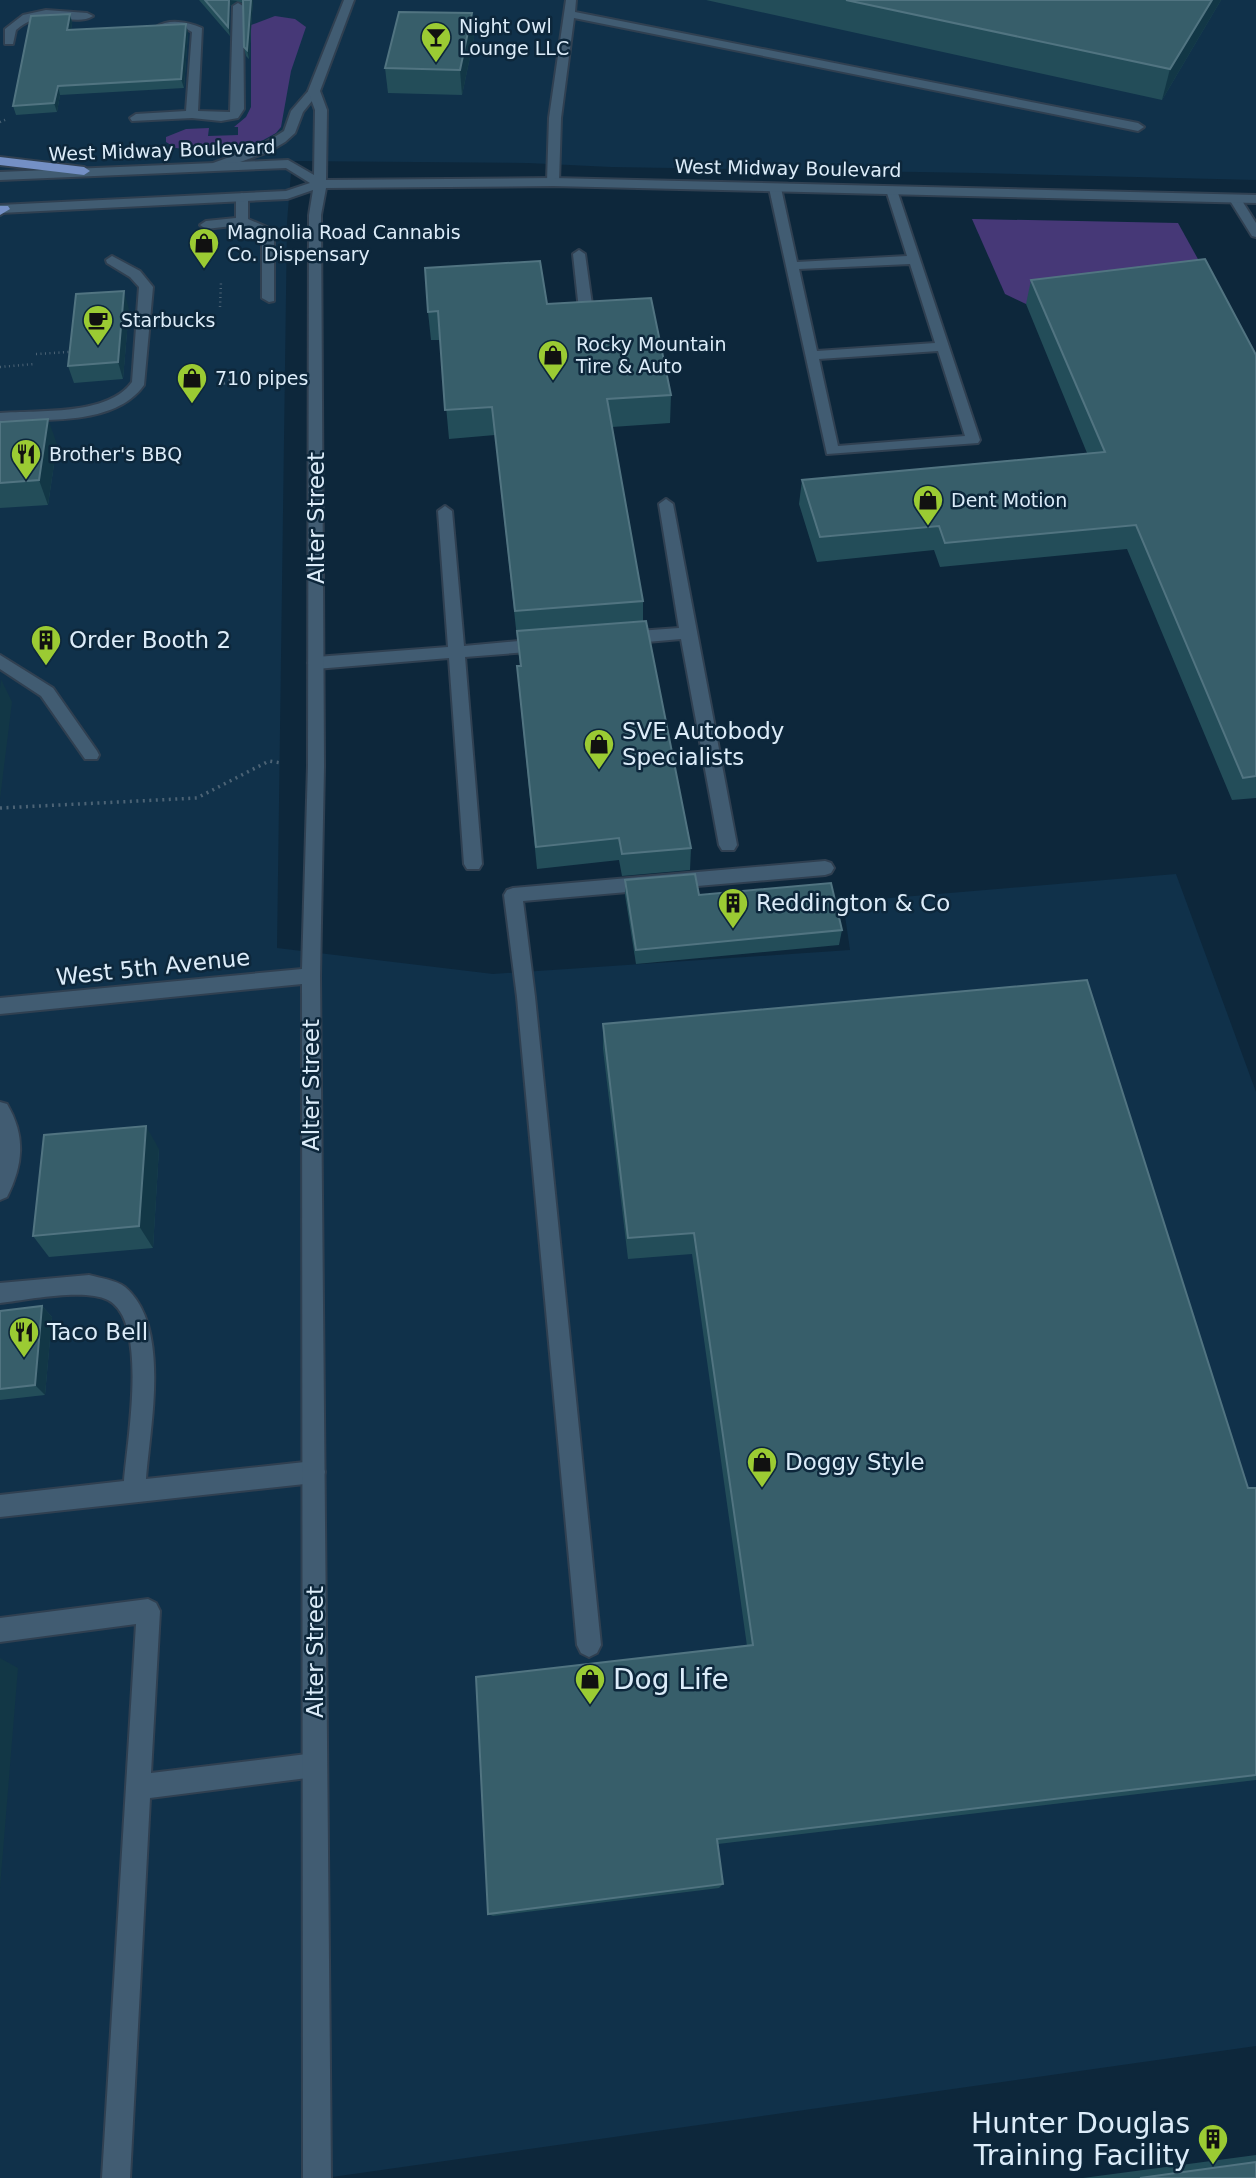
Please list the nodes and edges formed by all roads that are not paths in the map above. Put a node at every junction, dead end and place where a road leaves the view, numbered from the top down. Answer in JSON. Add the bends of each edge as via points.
{"nodes":[{"id":1,"x":349,"y":0,"type":"edge"},
{"id":2,"x":571,"y":0,"type":"edge"},
{"id":3,"x":238,"y":6,"type":"dead end"},
{"id":4,"x":569,"y":14,"type":"junction"},
{"id":5,"x":87,"y":16,"type":"dead end"},
{"id":6,"x":144,"y":28,"type":"edge"},
{"id":7,"x":9,"y":41,"type":"dead end"},
{"id":8,"x":314,"y":90,"type":"junction"},
{"id":9,"x":192,"y":114,"type":"junction"},
{"id":10,"x":136,"y":118,"type":"dead end"},
{"id":11,"x":1138,"y":127,"type":"dead end"},
{"id":12,"x":0,"y":161,"type":"edge"},
{"id":13,"x":217,"y":166,"type":"junction"},
{"id":14,"x":84,"y":171,"type":"junction"},
{"id":15,"x":0,"y":176,"type":"edge"},
{"id":16,"x":553,"y":182,"type":"junction"},
{"id":17,"x":320,"y":184,"type":"junction"},
{"id":18,"x":775,"y":188,"type":"junction"},
{"id":19,"x":892,"y":190,"type":"junction"},
{"id":20,"x":242,"y":197,"type":"junction"},
{"id":21,"x":1235,"y":198,"type":"junction"},
{"id":22,"x":1256,"y":199,"type":"edge"},
{"id":23,"x":1,"y":210,"type":"edge"},
{"id":24,"x":242,"y":221,"type":"junction"},
{"id":25,"x":206,"y":225,"type":"dead end"},
{"id":26,"x":1256,"y":233,"type":"edge"},
{"id":27,"x":579,"y":254,"type":"dead end"},
{"id":28,"x":112,"y":260,"type":"dead end"},
{"id":29,"x":914,"y":260,"type":"junction"},
{"id":30,"x":791,"y":266,"type":"junction"},
{"id":31,"x":269,"y":298,"type":"dead end"},
{"id":32,"x":587,"y":319,"type":"edge"},
{"id":33,"x":943,"y":347,"type":"junction"},
{"id":34,"x":811,"y":355,"type":"junction"},
{"id":35,"x":0,"y":417,"type":"edge"},
{"id":36,"x":666,"y":504,"type":"dead end"},
{"id":37,"x":445,"y":511,"type":"dead end"},
{"id":38,"x":688,"y":633,"type":"junction"},
{"id":39,"x":606,"y":639,"type":"edge"},
{"id":40,"x":551,"y":644,"type":"edge"},
{"id":41,"x":455,"y":652,"type":"junction"},
{"id":42,"x":0,"y":661,"type":"edge"},
{"id":43,"x":316,"y":663,"type":"junction"},
{"id":44,"x":91,"y":755,"type":"dead end"},
{"id":45,"x":728,"y":845,"type":"dead end"},
{"id":46,"x":473,"y":864,"type":"dead end"},
{"id":47,"x":825,"y":868,"type":"dead end"},
{"id":48,"x":311,"y":976,"type":"junction"},
{"id":49,"x":0,"y":1006,"type":"edge"},
{"id":50,"x":0,"y":1110,"type":"edge"},
{"id":51,"x":0,"y":1191,"type":"edge"},
{"id":52,"x":0,"y":1293,"type":"edge"},
{"id":53,"x":313,"y":1472,"type":"junction"},
{"id":54,"x":134,"y":1492,"type":"junction"},
{"id":55,"x":0,"y":1506,"type":"edge"},
{"id":56,"x":0,"y":1630,"type":"edge"},
{"id":57,"x":589,"y":1645,"type":"dead end"},
{"id":58,"x":315,"y":1765,"type":"junction"},
{"id":59,"x":138,"y":1787,"type":"junction"},
{"id":60,"x":116,"y":2178,"type":"edge"},
{"id":61,"x":317,"y":2178,"type":"edge"}],
"edges":[{"from":1,"to":8,"type":"street"},
{"from":2,"to":4,"type":"street"},
{"from":3,"to":9,"type":"street","via":[[238,109],[234,115],[221,117]]},
{"from":4,"to":11,"type":"street"},
{"from":4,"to":16,"type":"street","via":[[555,118]]},
{"from":5,"to":7,"type":"street","via":[[62,13],[26,18],[11,29]]},
{"from":6,"to":9,"type":"street","via":[[186,25],[198,30]]},
{"from":8,"to":13,"type":"street","via":[[297,111],[289,133],[264,149]]},
{"from":8,"to":17,"type":"street","name":"Alter Street","via":[[321,110]]},
{"from":9,"to":10,"type":"street"},
{"from":12,"to":14,"type":"main road"},
{"from":13,"to":14,"type":"street","name":"West Midway Boulevard"},
{"from":13,"to":17,"type":"street","name":"West Midway Boulevard","via":[[288,164]]},
{"from":14,"to":15,"type":"street","name":"West Midway Boulevard"},
{"from":16,"to":17,"type":"street","name":"West Midway Boulevard"},
{"from":16,"to":18,"type":"street","name":"West Midway Boulevard"},
{"from":17,"to":20,"type":"street","name":"West Midway Boulevard","via":[[286,195]]},
{"from":17,"to":43,"type":"street","name":"Alter Street","via":[[314,215]]},
{"from":18,"to":19,"type":"street","name":"West Midway Boulevard"},
{"from":18,"to":30,"type":"street"},
{"from":19,"to":21,"type":"street","name":"West Midway Boulevard"},
{"from":19,"to":29,"type":"street"},
{"from":20,"to":23,"type":"street","name":"West Midway Boulevard"},
{"from":20,"to":24,"type":"street"},
{"from":21,"to":22,"type":"street","name":"West Midway Boulevard"},
{"from":21,"to":26,"type":"street"},
{"from":24,"to":25,"type":"street"},
{"from":24,"to":31,"type":"street","via":[[268,230]]},
{"from":27,"to":32,"type":"street"},
{"from":28,"to":35,"type":"street","via":[[146,287],[135,391],[107,407]]},
{"from":29,"to":30,"type":"street"},
{"from":29,"to":33,"type":"street"},
{"from":30,"to":34,"type":"street"},
{"from":33,"to":34,"type":"street"},
{"from":33,"to":34,"type":"street","via":[[973,440],[832,451]]},
{"from":36,"to":38,"type":"street"},
{"from":37,"to":41,"type":"street"},
{"from":38,"to":39,"type":"street"},
{"from":38,"to":45,"type":"street"},
{"from":40,"to":41,"type":"street"},
{"from":41,"to":43,"type":"street"},
{"from":41,"to":46,"type":"street"},
{"from":42,"to":44,"type":"street","via":[[47,692]]},
{"from":43,"to":48,"type":"street","name":"Alter Street"},
{"from":47,"to":57,"type":"street","via":[[513,895]]},
{"from":48,"to":49,"type":"street","name":"West 5th Avenue"},
{"from":48,"to":53,"type":"street","name":"Alter Street"},
{"from":50,"to":51,"type":"street","via":[[11,1140],[10,1164]]},
{"from":52,"to":54,"type":"street","via":[[89,1285],[115,1292],[128,1305],[140,1329],[144,1356]]},
{"from":53,"to":54,"type":"street"},
{"from":53,"to":58,"type":"street","name":"Alter Street"},
{"from":54,"to":55,"type":"street"},
{"from":56,"to":59,"type":"street","via":[[148,1611]]},
{"from":58,"to":59,"type":"street"},
{"from":58,"to":61,"type":"street","name":"Alter Street"},
{"from":59,"to":60,"type":"street"}]}
